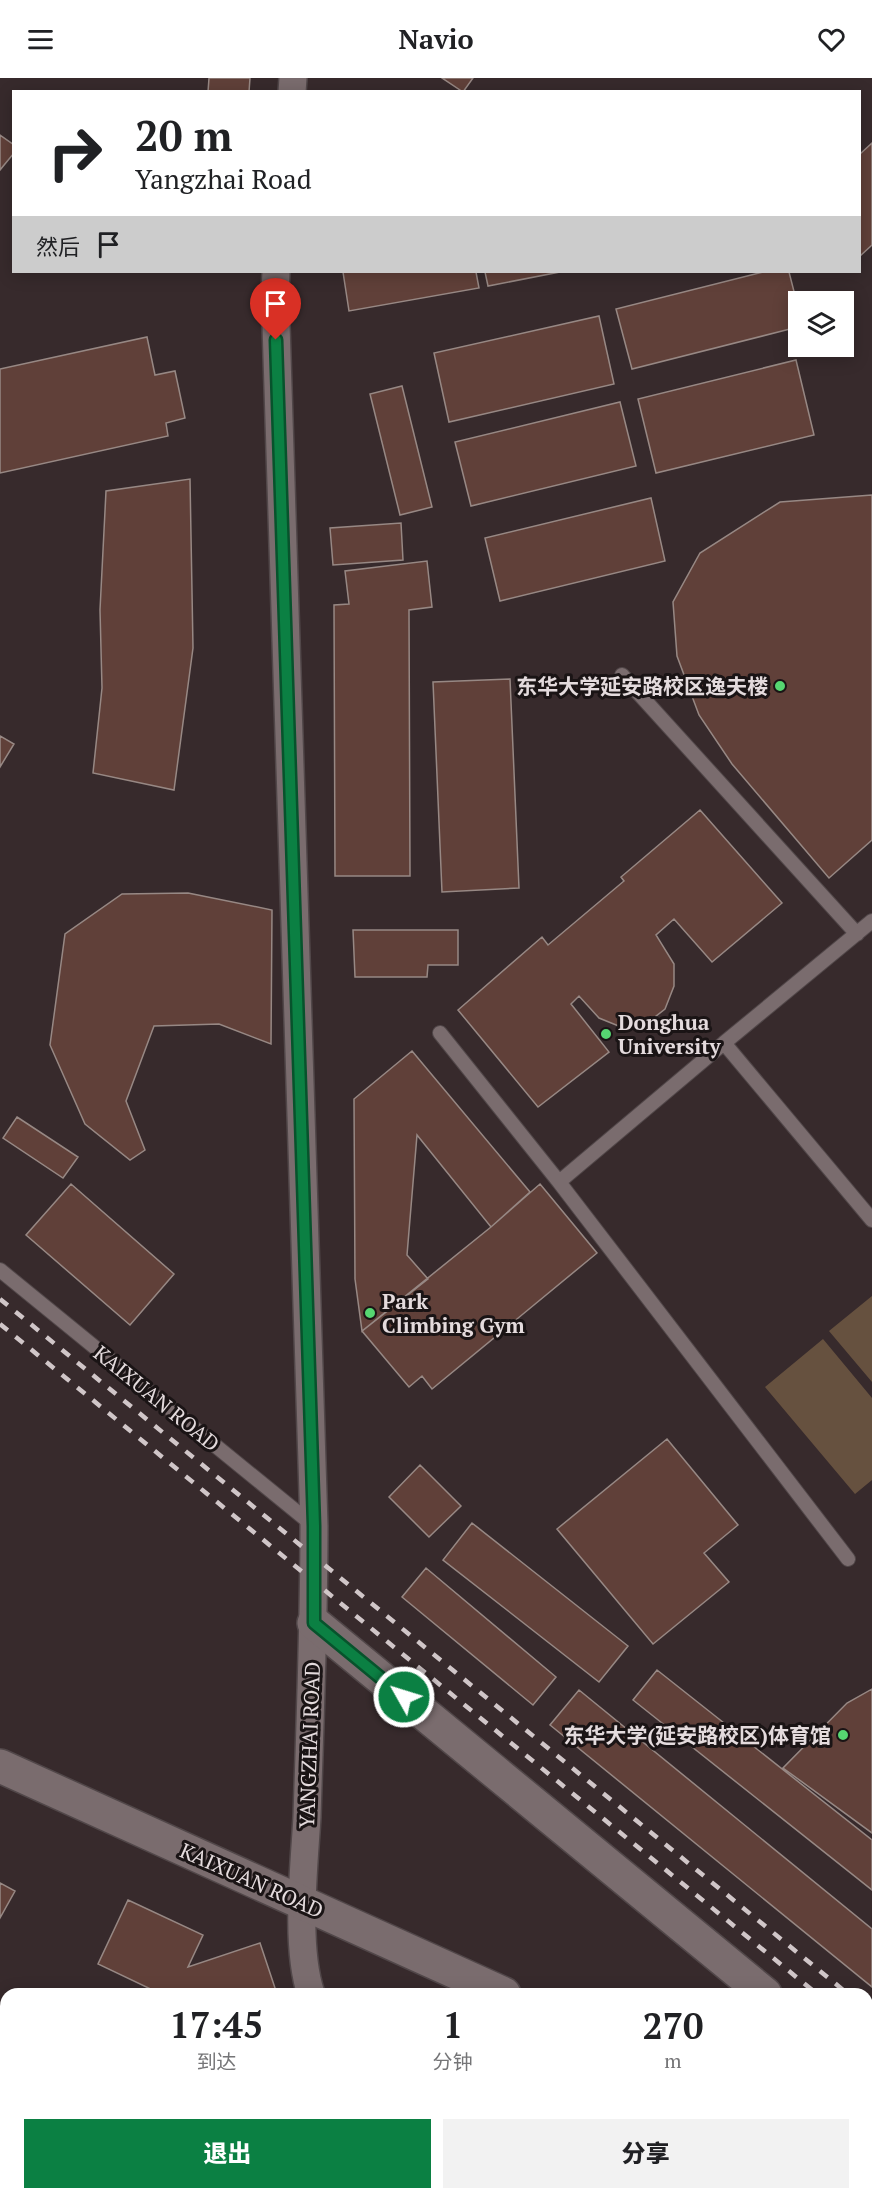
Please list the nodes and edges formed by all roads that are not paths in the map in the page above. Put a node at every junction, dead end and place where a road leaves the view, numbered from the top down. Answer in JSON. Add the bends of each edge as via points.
{"nodes":[{"id":1,"x":276,"y":273,"type":"edge"},
{"id":2,"x":622,"y":675,"type":"dead end"},
{"id":3,"x":872,"y":921,"type":"edge"},
{"id":4,"x":856,"y":934,"type":"junction"},
{"id":5,"x":440,"y":1033,"type":"dead end"},
{"id":6,"x":724,"y":1043,"type":"junction"},
{"id":7,"x":559,"y":1182,"type":"junction"},
{"id":8,"x":872,"y":1221,"type":"edge"},
{"id":9,"x":0,"y":1270,"type":"edge"},
{"id":10,"x":314,"y":1526,"type":"junction"},
{"id":11,"x":848,"y":1559,"type":"dead end"},
{"id":12,"x":314,"y":1623,"type":"junction"},
{"id":13,"x":0,"y":1766,"type":"edge"},
{"id":14,"x":303,"y":1903,"type":"junction"},
{"id":15,"x":309,"y":1988,"type":"edge"},
{"id":16,"x":491,"y":1988,"type":"edge"},
{"id":17,"x":758,"y":1988,"type":"edge"}],
"edges":[{"from":1,"to":10,"type":"street","name":"YANGZHAI ROAD"},
{"from":2,"to":4,"type":"lane"},
{"from":3,"to":4,"type":"lane"},
{"from":4,"to":6,"type":"lane"},
{"from":5,"to":7,"type":"lane"},
{"from":6,"to":7,"type":"lane"},
{"from":6,"to":8,"type":"lane"},
{"from":7,"to":11,"type":"lane"},
{"from":9,"to":10,"type":"lane","name":"KAIXUAN ROAD"},
{"from":10,"to":12,"type":"street","name":"YANGZHAI ROAD"},
{"from":12,"to":14,"type":"street","name":"YANGZHAI ROAD"},
{"from":12,"to":17,"type":"street"},
{"from":13,"to":14,"type":"street","name":"KAIXUAN ROAD"},
{"from":14,"to":15,"type":"street","name":"YANGZHAI ROAD","via":[[305,1977]]},
{"from":14,"to":16,"type":"street","name":"KAIXUAN ROAD"}]}
